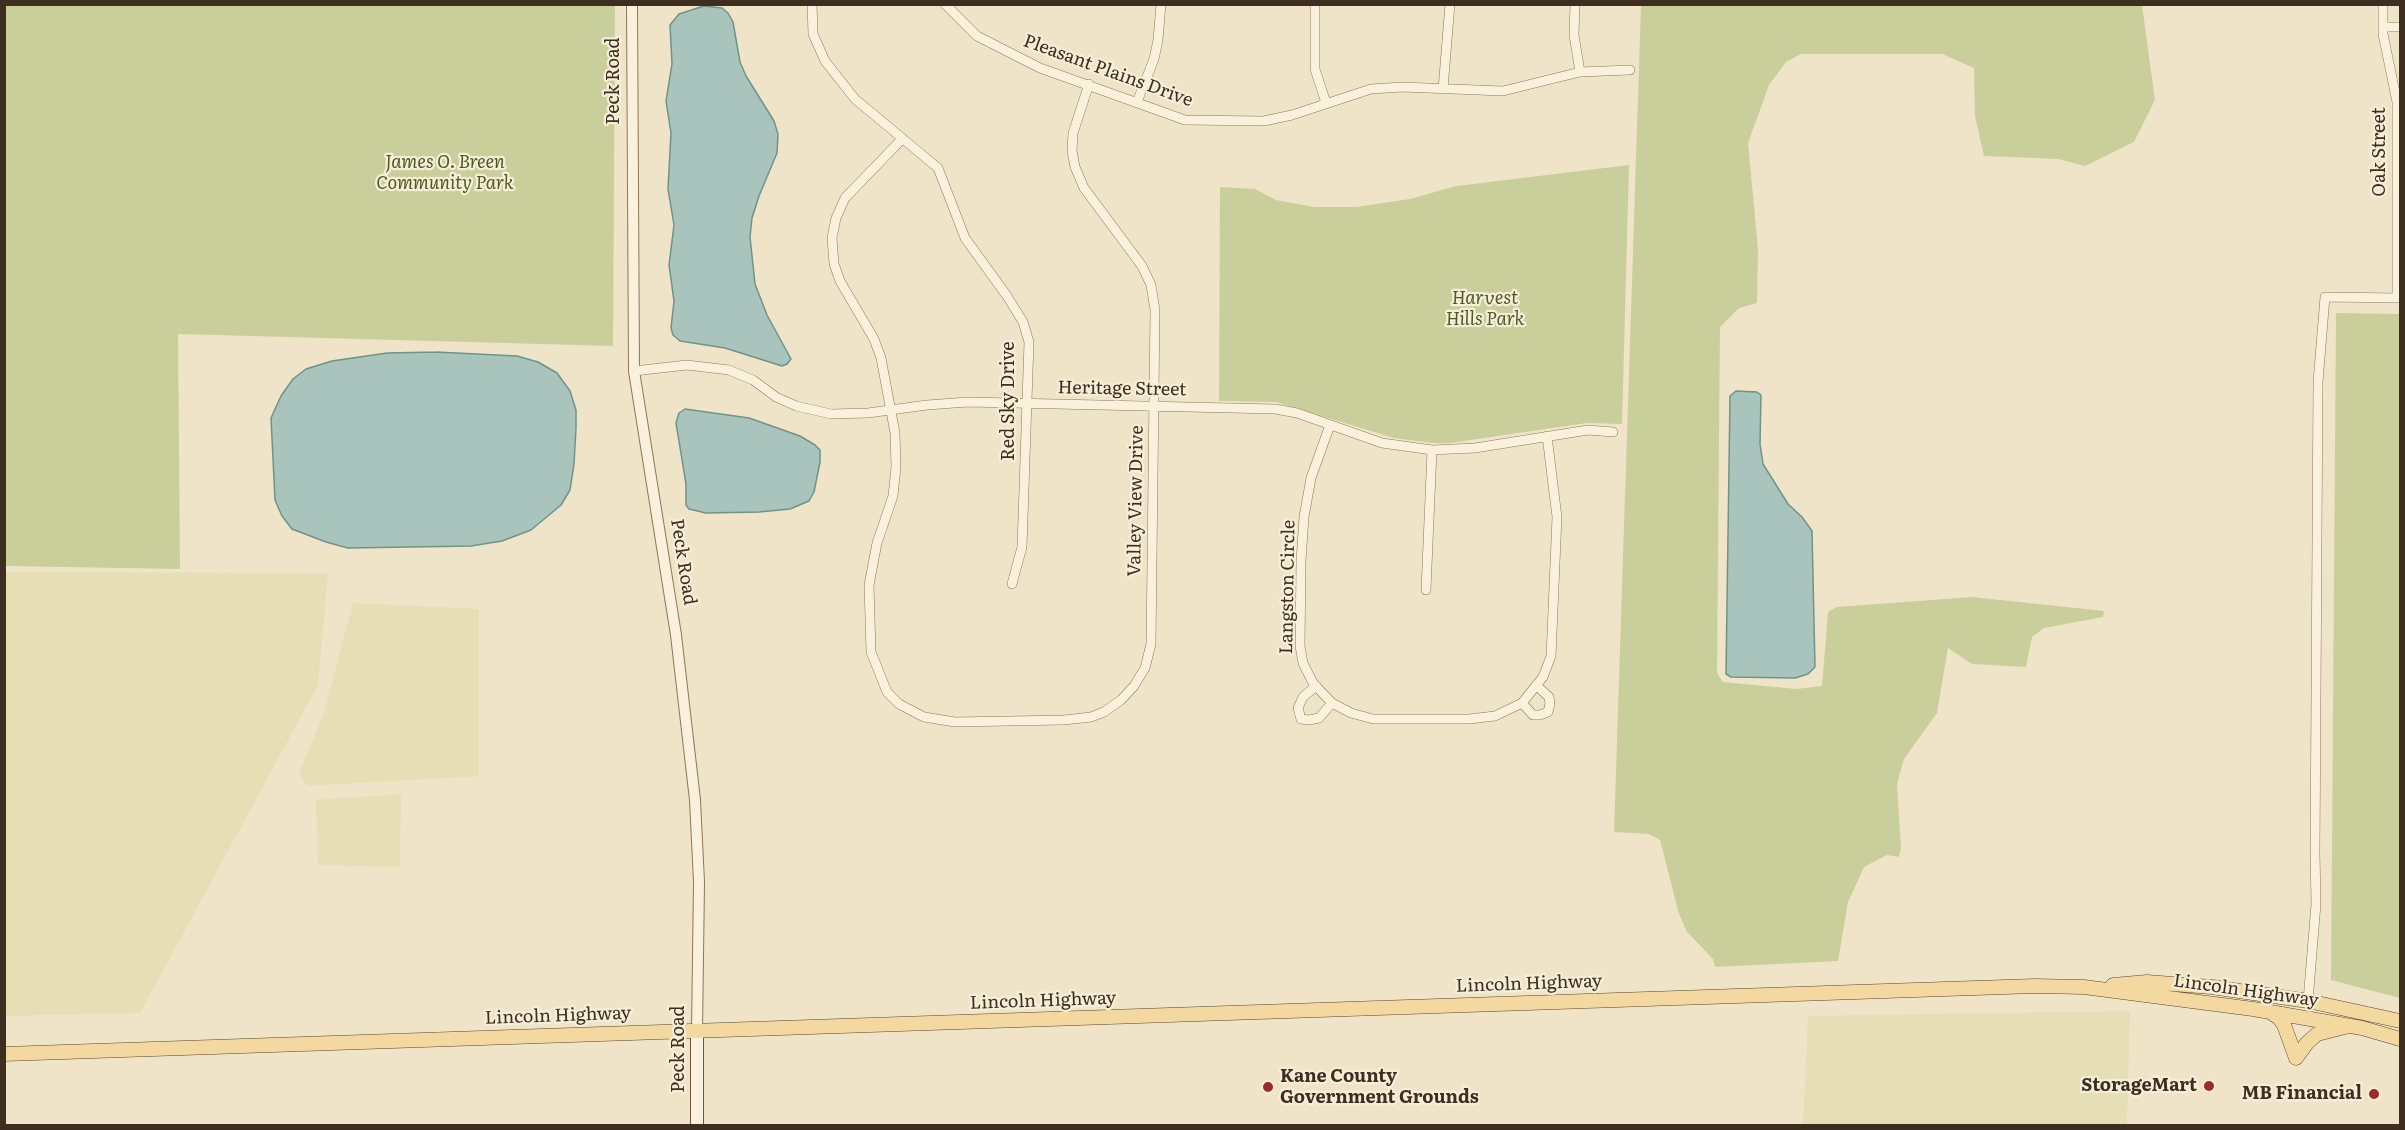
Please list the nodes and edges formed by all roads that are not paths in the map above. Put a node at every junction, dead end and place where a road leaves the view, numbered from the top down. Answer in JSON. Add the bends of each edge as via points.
{"nodes":[{"id":1,"x":632,"y":4,"type":"edge"},
{"id":2,"x":812,"y":4,"type":"edge"},
{"id":3,"x":945,"y":4,"type":"edge"},
{"id":4,"x":1161,"y":4,"type":"edge"},
{"id":5,"x":1315,"y":4,"type":"edge"},
{"id":6,"x":1450,"y":4,"type":"edge"},
{"id":7,"x":1575,"y":4,"type":"edge"},
{"id":8,"x":2383,"y":4,"type":"edge"},
{"id":9,"x":2383,"y":27,"type":"junction"},
{"id":10,"x":2400,"y":27,"type":"edge"},
{"id":11,"x":1630,"y":70,"type":"dead end"},
{"id":12,"x":1580,"y":72,"type":"junction"},
{"id":13,"x":1089,"y":84,"type":"junction"},
{"id":14,"x":1443,"y":89,"type":"junction"},
{"id":15,"x":1137,"y":102,"type":"junction"},
{"id":16,"x":1326,"y":103,"type":"junction"},
{"id":17,"x":902,"y":139,"type":"junction"},
{"id":18,"x":2399,"y":298,"type":"edge"},
{"id":19,"x":634,"y":371,"type":"junction"},
{"id":20,"x":1027,"y":403,"type":"junction"},
{"id":21,"x":1153,"y":406,"type":"junction"},
{"id":22,"x":889,"y":410,"type":"junction"},
{"id":23,"x":1330,"y":425,"type":"junction"},
{"id":24,"x":1613,"y":432,"type":"dead end"},
{"id":25,"x":1547,"y":436,"type":"junction"},
{"id":26,"x":1432,"y":450,"type":"junction"},
{"id":27,"x":1012,"y":584,"type":"dead end"},
{"id":28,"x":1426,"y":590,"type":"dead end"},
{"id":29,"x":1536,"y":685,"type":"junction"},
{"id":30,"x":1316,"y":686,"type":"junction"},
{"id":31,"x":1332,"y":703,"type":"junction"},
{"id":32,"x":1522,"y":703,"type":"junction"},
{"id":33,"x":2084,"y":987,"type":"junction"},
{"id":34,"x":2308,"y":1001,"type":"junction"},
{"id":35,"x":2268,"y":1011,"type":"junction"},
{"id":36,"x":2400,"y":1021,"type":"edge"},
{"id":37,"x":2353,"y":1026,"type":"junction"},
{"id":38,"x":696,"y":1030,"type":"junction"},
{"id":39,"x":2400,"y":1039,"type":"edge"},
{"id":40,"x":4,"y":1054,"type":"edge"},
{"id":41,"x":697,"y":1125,"type":"edge"}],
"edges":[{"from":1,"to":19,"type":"street","name":"Peck Road"},
{"from":2,"to":17,"type":"street","name":"Red Sky Drive","via":[[813,34],[825,61],[855,99]]},
{"from":3,"to":13,"type":"street","name":"Pleasant Plains Drive","via":[[976,36],[1040,68]]},
{"from":4,"to":15,"type":"street","via":[[1154,59]]},
{"from":5,"to":16,"type":"street","via":[[1315,69]]},
{"from":6,"to":14,"type":"street"},
{"from":7,"to":12,"type":"street","via":[[1574,35]]},
{"from":8,"to":9,"type":"street","name":"Oak Street"},
{"from":9,"to":10,"type":"street"},
{"from":9,"to":18,"type":"street","name":"Oak Street","via":[[2397,102]]},
{"from":11,"to":12,"type":"street","name":"Pleasant Plains Drive"},
{"from":12,"to":14,"type":"street","name":"Pleasant Plains Drive","via":[[1503,90]]},
{"from":13,"to":15,"type":"street","name":"Pleasant Plains Drive"},
{"from":13,"to":21,"type":"street","name":"Valley View Drive","via":[[1075,125],[1073,159],[1084,188],[1135,255],[1151,285],[1155,310]]},
{"from":14,"to":16,"type":"street","name":"Pleasant Plains Drive","via":[[1381,88]]},
{"from":15,"to":16,"type":"street","name":"Pleasant Plains Drive","via":[[1185,120],[1243,122],[1278,119]]},
{"from":17,"to":20,"type":"street","name":"Red Sky Drive","via":[[938,168],[965,238],[1023,322],[1029,342]]},
{"from":17,"to":22,"type":"street","name":"Valley View Drive","via":[[844,198],[832,238],[840,281],[881,358]]},
{"from":18,"to":34,"type":"street","via":[[2325,297],[2318,382],[2316,904]]},
{"from":19,"to":22,"type":"street","name":"Heritage Street","via":[[708,366],[729,370],[776,397],[817,412]]},
{"from":19,"to":38,"type":"street","name":"Peck Road","via":[[676,635],[695,800],[699,882]]},
{"from":20,"to":21,"type":"street","name":"Heritage Street"},
{"from":20,"to":22,"type":"street","name":"Heritage Street","via":[[968,402]]},
{"from":20,"to":27,"type":"street","name":"Red Sky Drive","via":[[1022,547]]},
{"from":21,"to":22,"type":"street","name":"Valley View Drive","via":[[1151,644],[1145,668],[1121,700],[1091,717],[998,722],[943,722],[912,712],[887,692],[871,652],[869,585],[893,496],[896,467],[895,434]]},
{"from":21,"to":23,"type":"street","name":"Heritage Street","via":[[1275,409]]},
{"from":23,"to":26,"type":"street","name":"Heritage Street","via":[[1382,443]]},
{"from":23,"to":30,"type":"street","name":"Langston Circle","via":[[1311,478],[1300,561],[1300,646]]},
{"from":24,"to":25,"type":"street","name":"Heritage Street","via":[[1588,430]]},
{"from":25,"to":26,"type":"street","name":"Heritage Street","via":[[1475,448]]},
{"from":25,"to":29,"type":"street","name":"Langston Circle","via":[[1557,517],[1554,610],[1551,656]]},
{"from":26,"to":28,"type":"street"},
{"from":29,"to":32,"type":"street","name":"Langston Circle"},
{"from":29,"to":32,"type":"street","via":[[1549,697],[1548,712],[1533,715]]},
{"from":30,"to":31,"type":"street","name":"Langston Circle"},
{"from":30,"to":31,"type":"street","via":[[1303,697],[1298,708],[1301,718],[1319,718]]},
{"from":31,"to":32,"type":"street","name":"Langston Circle","via":[[1373,719],[1469,719],[1495,716]]},
{"from":33,"to":34,"type":"main road","name":"Lincoln Highway","via":[[2147,982]]},
{"from":33,"to":35,"type":"main road","name":"Lincoln Highway"},
{"from":33,"to":38,"type":"main road","name":"Lincoln Highway"},
{"from":34,"to":36,"type":"main road","name":"Lincoln Highway"},
{"from":35,"to":37,"type":"main road","name":"Lincoln Highway"},
{"from":35,"to":37,"type":"main road","via":[[2284,1025],[2296,1058],[2317,1034]]},
{"from":37,"to":39,"type":"main road","name":"Lincoln Highway"},
{"from":38,"to":40,"type":"main road","name":"Lincoln Highway"},
{"from":38,"to":41,"type":"main road","name":"Peck Road"}]}
